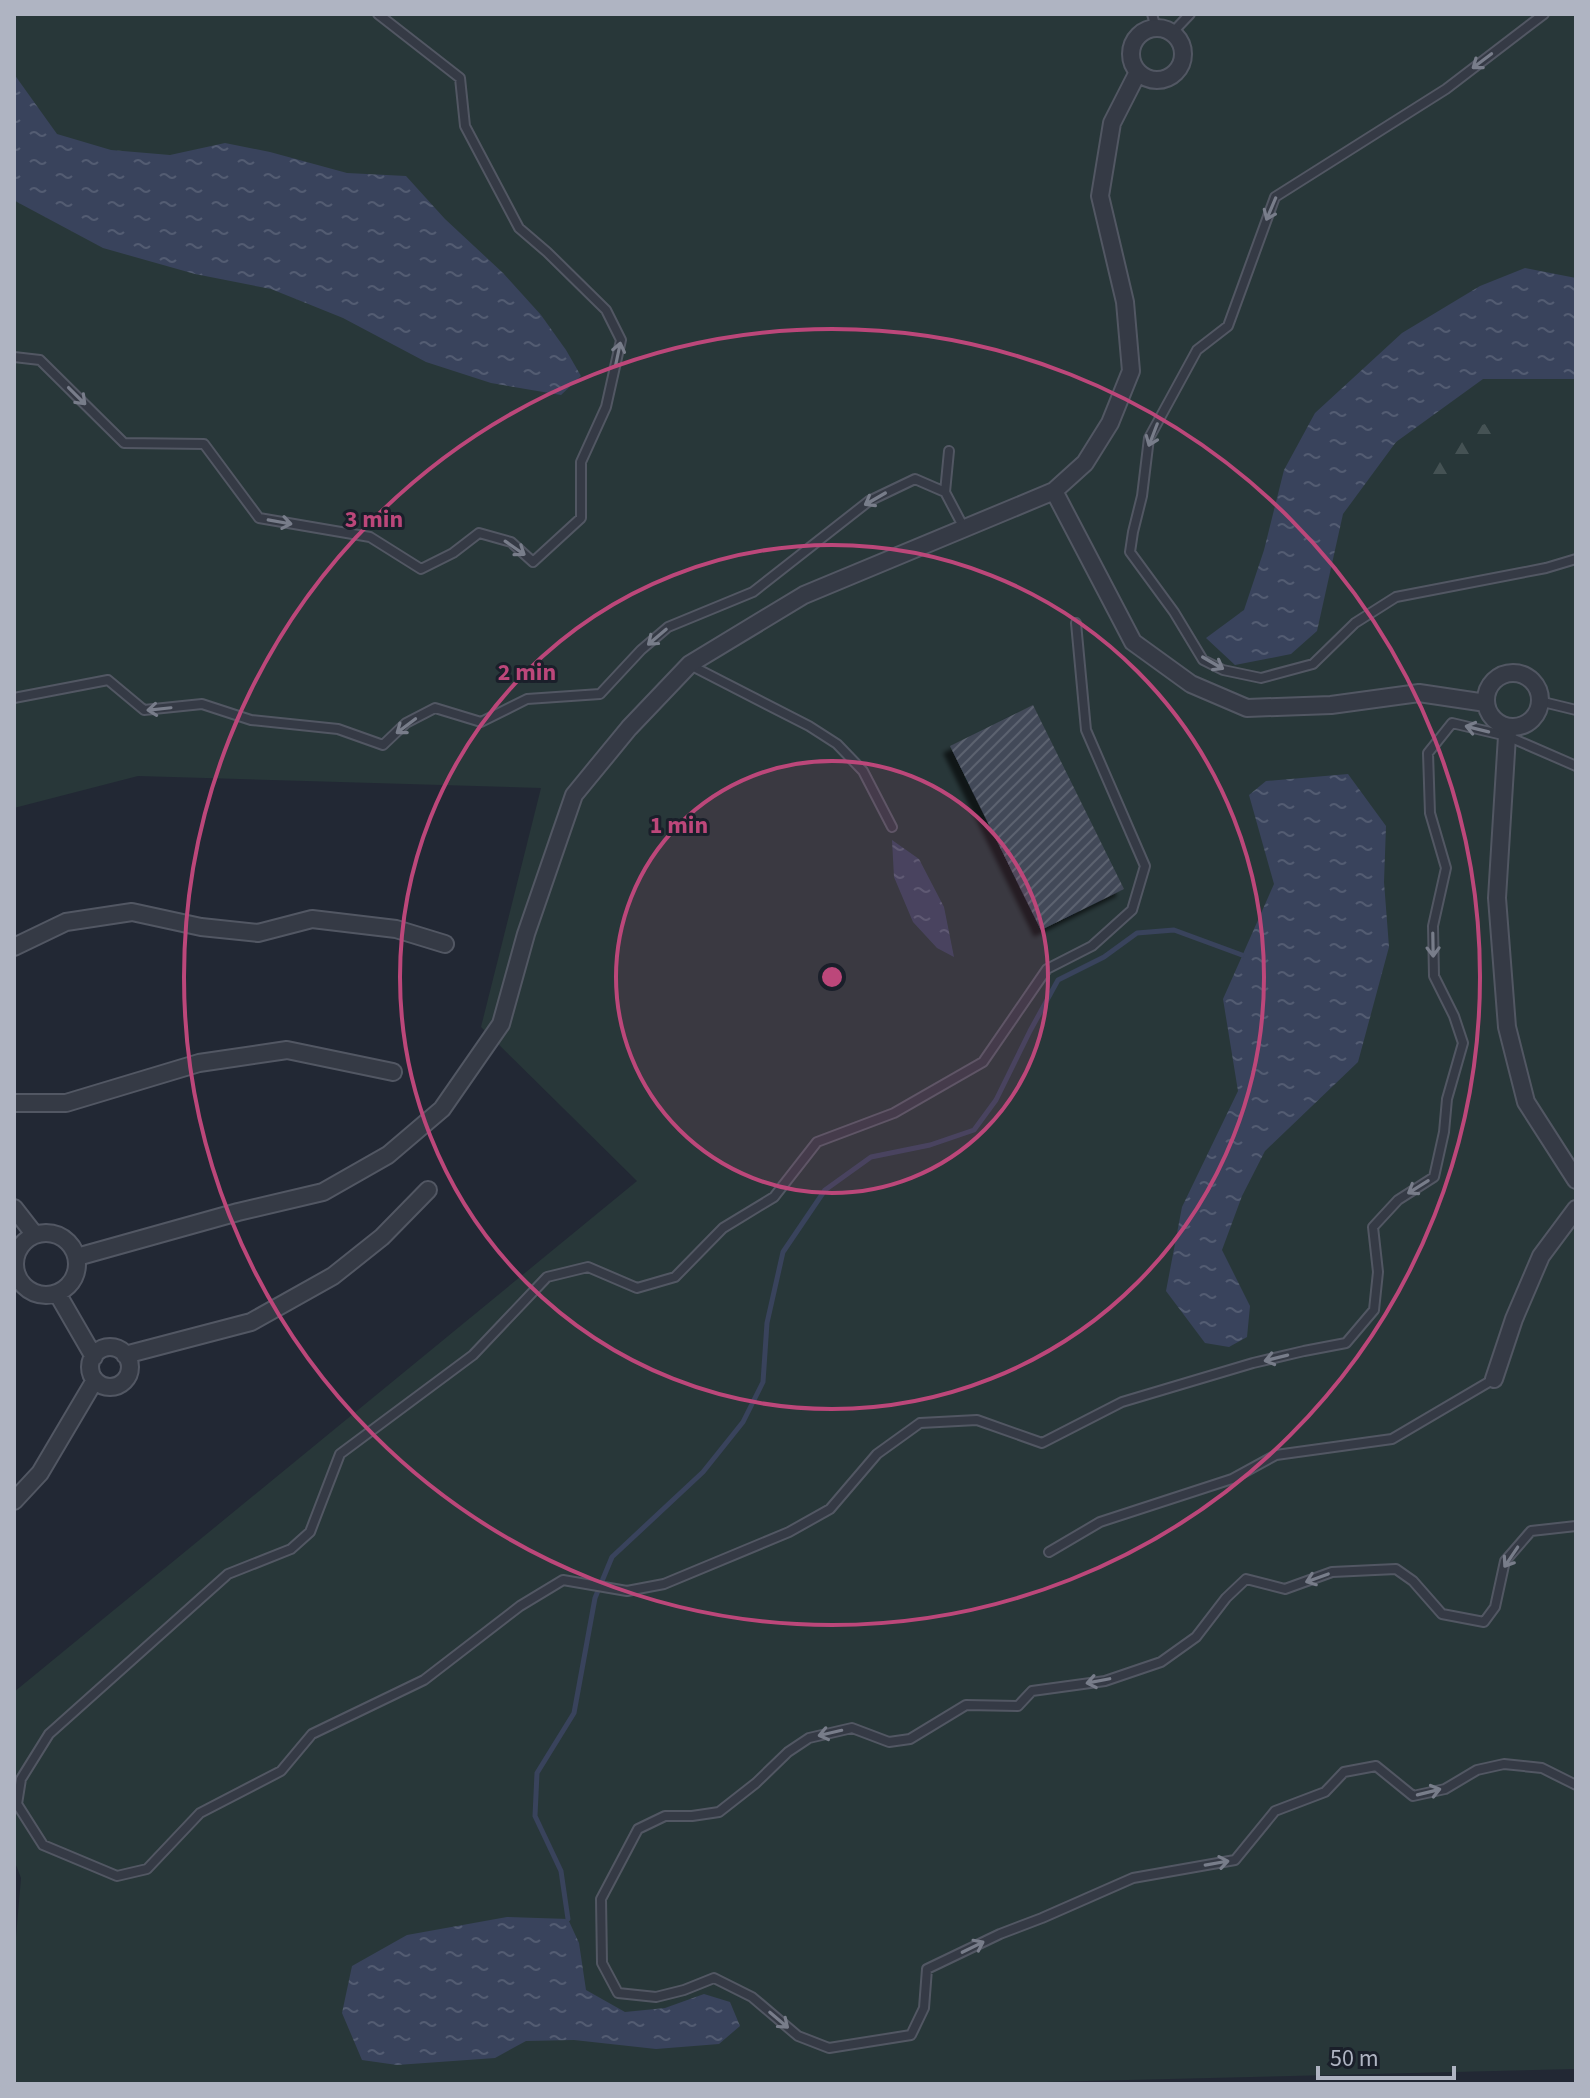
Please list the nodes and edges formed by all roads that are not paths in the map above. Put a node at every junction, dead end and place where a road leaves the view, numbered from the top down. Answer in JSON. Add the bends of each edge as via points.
{"nodes":[{"id":1,"x":378,"y":14,"type":"edge"},
{"id":2,"x":1190,"y":14,"type":"edge"},
{"id":3,"x":1544,"y":14,"type":"edge"},
{"id":4,"x":1160,"y":25,"type":"edge"},
{"id":5,"x":1138,"y":72,"type":"junction"},
{"id":6,"x":14,"y":357,"type":"edge"},
{"id":7,"x":949,"y":451,"type":"dead end"},
{"id":8,"x":1054,"y":491,"type":"junction"},
{"id":9,"x":945,"y":492,"type":"junction"},
{"id":10,"x":964,"y":528,"type":"junction"},
{"id":11,"x":1576,"y":559,"type":"edge"},
{"id":12,"x":1076,"y":623,"type":"dead end"},
{"id":13,"x":690,"y":664,"type":"junction"},
{"id":14,"x":14,"y":698,"type":"edge"},
{"id":15,"x":1539,"y":701,"type":"junction"},
{"id":16,"x":1486,"y":703,"type":"junction"},
{"id":17,"x":1576,"y":710,"type":"edge"},
{"id":18,"x":1508,"y":732,"type":"junction"},
{"id":19,"x":1576,"y":766,"type":"edge"},
{"id":20,"x":892,"y":827,"type":"dead end"},
{"id":21,"x":445,"y":944,"type":"dead end"},
{"id":22,"x":14,"y":947,"type":"edge"},
{"id":23,"x":393,"y":1072,"type":"dead end"},
{"id":24,"x":14,"y":1103,"type":"edge"},
{"id":25,"x":1576,"y":1180,"type":"edge"},
{"id":26,"x":428,"y":1190,"type":"dead end"},
{"id":27,"x":14,"y":1208,"type":"edge"},
{"id":28,"x":1576,"y":1209,"type":"edge"},
{"id":29,"x":35,"y":1235,"type":"junction"},
{"id":30,"x":77,"y":1257,"type":"junction"},
{"id":31,"x":15,"y":1267,"type":"edge"},
{"id":32,"x":57,"y":1293,"type":"junction"},
{"id":33,"x":125,"y":1355,"type":"junction"},
{"id":34,"x":94,"y":1357,"type":"junction"},
{"id":35,"x":1494,"y":1379,"type":"joint"},
{"id":36,"x":95,"y":1380,"type":"junction"},
{"id":37,"x":14,"y":1501,"type":"edge"},
{"id":38,"x":1576,"y":1526,"type":"edge"},
{"id":39,"x":1049,"y":1552,"type":"dead end"},
{"id":40,"x":1576,"y":1785,"type":"edge"}],
"edges":[{"from":6,"to":1,"type":"lane","one_way":true,"via":[[40,360],[124,443],[204,444],[259,518],[370,537],[421,569],[479,533],[511,542],[533,562],[581,518],[581,462],[606,407],[621,340],[606,310],[519,228],[465,126],[460,78]]},
{"from":2,"to":4,"type":"lane"},
{"from":3,"to":11,"type":"lane","one_way":true,"via":[[1446,89],[1275,197],[1228,326],[1197,350],[1149,438],[1130,552],[1203,660],[1261,678],[1313,664],[1355,623],[1396,597]]},
{"from":4,"to":5,"type":"street","via":[[1141,35],[1132,48]]},
{"from":4,"to":5,"type":"street","via":[[1178,39],[1183,55],[1177,71],[1162,80]]},
{"from":5,"to":8,"type":"street","via":[[1112,123],[1100,196],[1125,302],[1131,371],[1110,423],[1085,463]]},
{"from":7,"to":9,"type":"lane"},
{"from":8,"to":10,"type":"street"},
{"from":8,"to":16,"type":"street","via":[[1133,642],[1191,684],[1247,708],[1331,705],[1419,693]]},
{"from":9,"to":10,"type":"lane"},
{"from":9,"to":14,"type":"lane","one_way":true,"via":[[915,479],[869,501],[753,592],[668,627],[600,694],[527,699],[481,722],[435,708],[406,723],[383,745],[338,729],[251,720],[202,704],[144,710],[108,680]]},
{"from":10,"to":13,"type":"street","via":[[804,595]]},
{"from":18,"to":12,"type":"lane","one_way":true,"via":[[1452,723],[1428,753],[1430,813],[1446,868],[1433,926],[1434,976],[1463,1043],[1434,1177],[1398,1200],[1373,1227],[1378,1272],[1374,1310],[1346,1343],[1253,1363],[1122,1402],[1042,1443],[977,1420],[920,1423],[877,1454],[830,1509],[789,1532],[664,1584],[627,1591],[563,1580],[520,1606],[424,1680],[312,1734],[281,1771],[200,1813],[147,1869],[117,1876],[43,1845],[17,1804],[21,1779],[49,1734],[228,1574],[291,1549],[310,1532],[340,1454],[473,1355],[547,1277],[588,1267],[637,1288],[675,1277],[723,1228],[774,1197],[817,1142],[894,1113],[983,1062],[1047,969],[1092,946],[1132,910],[1145,866],[1086,730]]},
{"from":13,"to":20,"type":"lane","via":[[837,744],[863,771]]},
{"from":13,"to":30,"type":"street","via":[[574,795],[501,1024],[442,1109],[388,1155],[323,1192]]},
{"from":15,"to":16,"type":"street","via":[[1534,685],[1512,674],[1490,686]]},
{"from":15,"to":17,"type":"lane"},
{"from":15,"to":18,"type":"street","via":[[1533,717]]},
{"from":16,"to":18,"type":"street"},
{"from":18,"to":19,"type":"lane"},
{"from":18,"to":25,"type":"street","via":[[1497,898],[1507,1027],[1526,1102]]},
{"from":21,"to":22,"type":"street","via":[[396,929],[312,919],[258,933],[132,912],[66,922]]},
{"from":23,"to":24,"type":"street","via":[[287,1050],[199,1063],[66,1103]]},
{"from":26,"to":33,"type":"street","via":[[333,1276],[251,1322]]},
{"from":27,"to":29,"type":"street"},
{"from":28,"to":35,"type":"street","via":[[1541,1256]]},
{"from":29,"to":30,"type":"street","via":[[66,1239]]},
{"from":29,"to":31,"type":"street","via":[[20,1247]]},
{"from":30,"to":32,"type":"street","via":[[75,1275]]},
{"from":31,"to":32,"type":"street","via":[[30,1290]]},
{"from":32,"to":34,"type":"street"},
{"from":33,"to":34,"type":"street","via":[[109,1348]]},
{"from":33,"to":36,"type":"street","via":[[130,1367],[125,1380],[107,1387]]},
{"from":34,"to":36,"type":"street","via":[[90,1369]]},
{"from":35,"to":39,"type":"lane","via":[[1392,1439],[1276,1455],[1232,1479],[1100,1522]]},
{"from":36,"to":37,"type":"street","via":[[40,1473]]},
{"from":38,"to":40,"type":"lane","one_way":true,"via":[[1531,1531],[1505,1561],[1495,1607],[1484,1622],[1442,1614],[1396,1569],[1332,1572],[1285,1589],[1246,1579],[1196,1637],[1161,1662],[1105,1681],[1032,1691],[1018,1706],[966,1705],[910,1739],[889,1742],[852,1728],[809,1738],[719,1812],[665,1816],[638,1829],[601,1899],[602,1963],[618,1993],[656,1997],[714,1978],[752,1997],[798,2036],[829,2048],[911,2035],[924,2008],[927,1969],[1133,1878],[1235,1860],[1275,1811],[1325,1792],[1344,1772],[1376,1766],[1413,1796],[1445,1789],[1477,1770],[1504,1764],[1542,1768]]}]}
